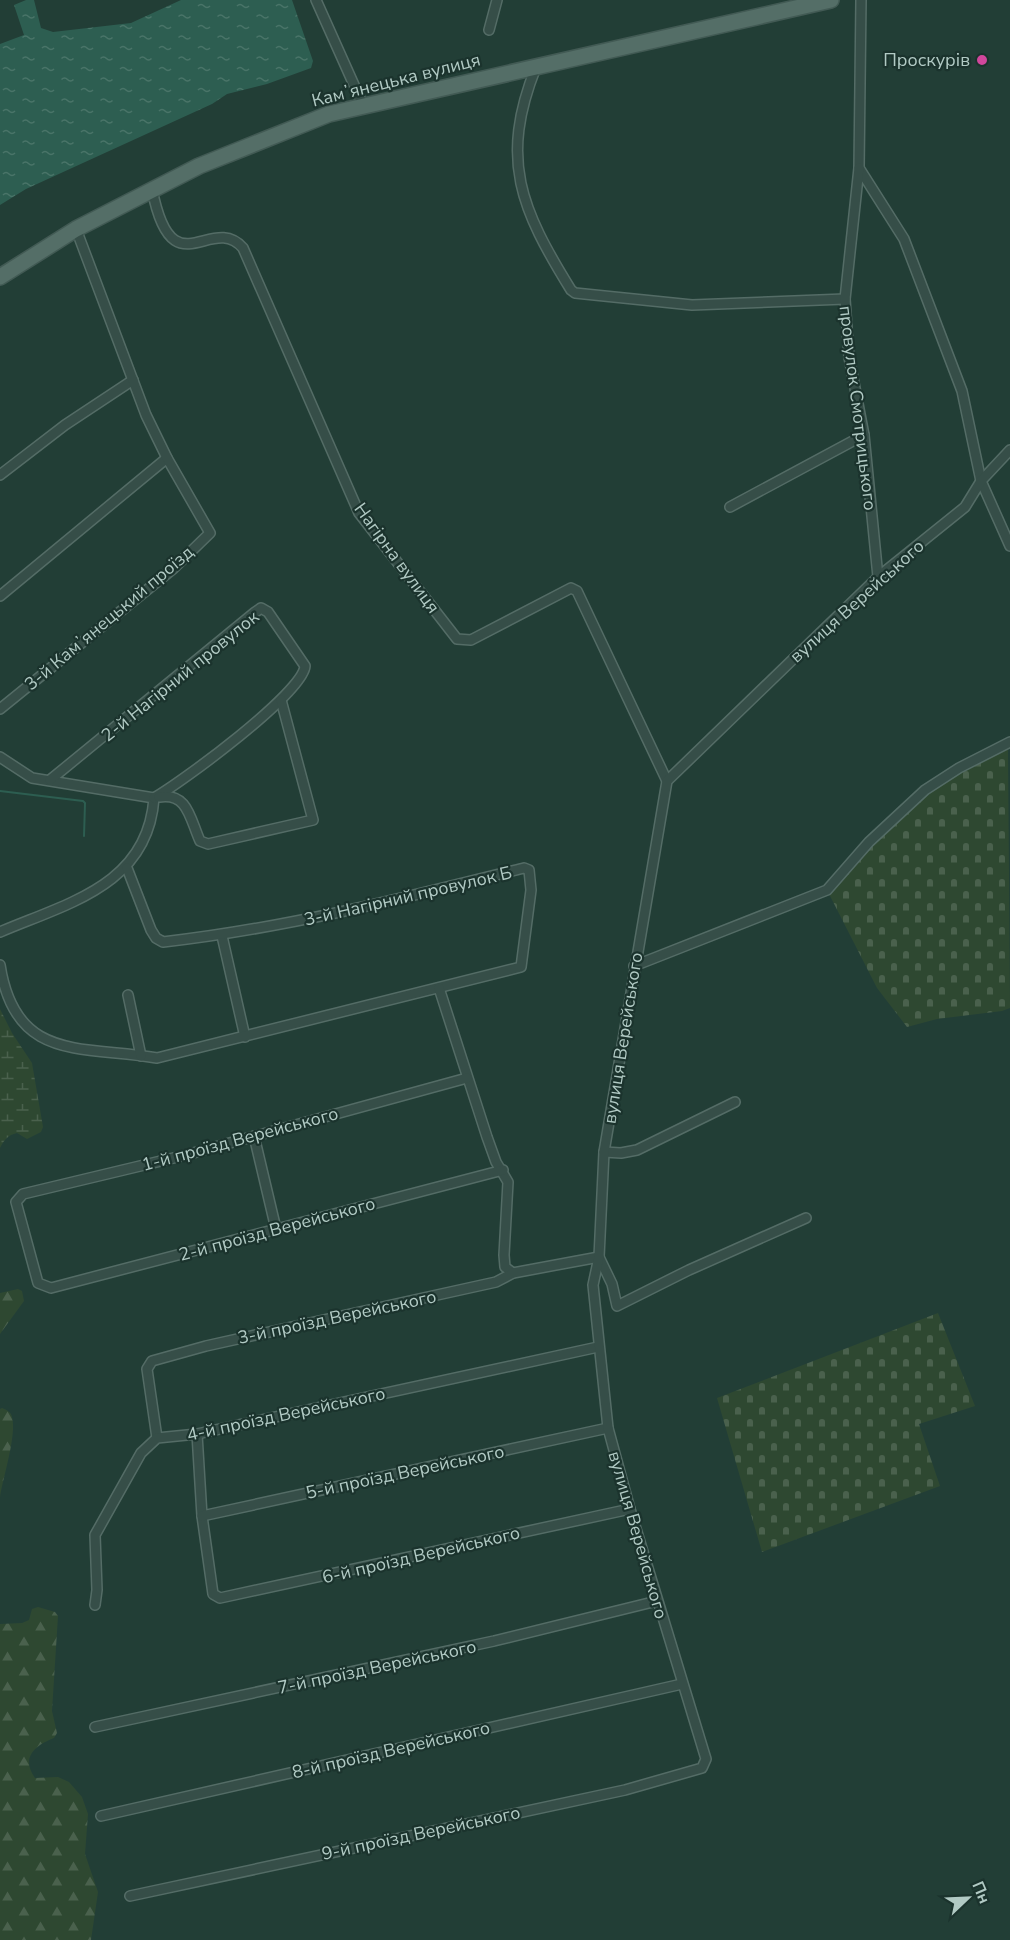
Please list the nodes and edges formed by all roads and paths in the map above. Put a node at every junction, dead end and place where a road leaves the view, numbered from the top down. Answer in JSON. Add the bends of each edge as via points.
{"nodes":[{"id":1,"x":316,"y":0,"type":"edge"},
{"id":2,"x":497,"y":0,"type":"edge"},
{"id":3,"x":831,"y":0,"type":"edge"},
{"id":4,"x":861,"y":0,"type":"edge"},
{"id":5,"x":489,"y":30,"type":"dead end"},
{"id":6,"x":536,"y":67,"type":"junction"},
{"id":7,"x":363,"y":105,"type":"junction"},
{"id":8,"x":859,"y":168,"type":"junction"},
{"id":9,"x":152,"y":189,"type":"junction"},
{"id":10,"x":76,"y":230,"type":"junction"},
{"id":11,"x":0,"y":277,"type":"edge"},
{"id":12,"x":845,"y":298,"type":"junction"},
{"id":13,"x":133,"y":380,"type":"junction"},
{"id":14,"x":864,"y":435,"type":"junction"},
{"id":15,"x":1010,"y":450,"type":"edge"},
{"id":16,"x":167,"y":458,"type":"junction"},
{"id":17,"x":0,"y":476,"type":"edge"},
{"id":18,"x":981,"y":481,"type":"junction"},
{"id":19,"x":730,"y":507,"type":"dead end"},
{"id":20,"x":1010,"y":546,"type":"edge"},
{"id":21,"x":878,"y":577,"type":"junction"},
{"id":22,"x":0,"y":596,"type":"edge"},
{"id":23,"x":281,"y":700,"type":"junction"},
{"id":24,"x":0,"y":709,"type":"edge"},
{"id":25,"x":1010,"y":742,"type":"edge"},
{"id":26,"x":0,"y":757,"type":"edge"},
{"id":27,"x":50,"y":780,"type":"junction"},
{"id":28,"x":667,"y":781,"type":"junction"},
{"id":29,"x":180,"y":783,"type":"junction"},
{"id":30,"x":174,"y":796,"type":"junction"},
{"id":31,"x":154,"y":798,"type":"junction"},
{"id":32,"x":127,"y":868,"type":"junction"},
{"id":33,"x":0,"y":932,"type":"edge"},
{"id":34,"x":222,"y":936,"type":"junction"},
{"id":35,"x":0,"y":965,"type":"edge"},
{"id":36,"x":634,"y":966,"type":"junction"},
{"id":37,"x":439,"y":988,"type":"junction"},
{"id":38,"x":128,"y":995,"type":"dead end"},
{"id":39,"x":245,"y":1037,"type":"junction"},
{"id":40,"x":141,"y":1056,"type":"junction"},
{"id":41,"x":467,"y":1078,"type":"junction"},
{"id":42,"x":735,"y":1102,"type":"dead end"},
{"id":43,"x":254,"y":1136,"type":"junction"},
{"id":44,"x":604,"y":1152,"type":"junction"},
{"id":45,"x":503,"y":1170,"type":"junction"},
{"id":46,"x":806,"y":1218,"type":"dead end"},
{"id":47,"x":276,"y":1229,"type":"junction"},
{"id":48,"x":599,"y":1257,"type":"junction"},
{"id":49,"x":513,"y":1273,"type":"junction"},
{"id":50,"x":51,"y":1288,"type":"joint"},
{"id":51,"x":598,"y":1347,"type":"junction"},
{"id":52,"x":608,"y":1428,"type":"junction"},
{"id":53,"x":197,"y":1434,"type":"junction"},
{"id":54,"x":157,"y":1438,"type":"junction"},
{"id":55,"x":630,"y":1509,"type":"junction"},
{"id":56,"x":202,"y":1516,"type":"junction"},
{"id":57,"x":657,"y":1601,"type":"junction"},
{"id":58,"x":94,"y":1605,"type":"dead end"},
{"id":59,"x":682,"y":1684,"type":"junction"},
{"id":60,"x":95,"y":1727,"type":"dead end"},
{"id":61,"x":706,"y":1759,"type":"joint"},
{"id":62,"x":100,"y":1816,"type":"dead end"},
{"id":63,"x":130,"y":1896,"type":"dead end"}],
"edges":[{"from":1,"to":7,"type":"street"},
{"from":2,"to":5,"type":"street"},
{"from":3,"to":6,"type":"main road","name":"Камʼянецька вулиця"},
{"from":4,"to":8,"type":"street","name":"провулок Смотрицького"},
{"from":6,"to":7,"type":"main road","name":"Камʼянецька вулиця"},
{"from":6,"to":12,"type":"street","via":[[524,97],[519,179],[528,215],[571,290],[692,305]]},
{"from":7,"to":9,"type":"main road","name":"Камʼянецька вулиця","via":[[329,114]]},
{"from":8,"to":12,"type":"street","name":"провулок Смотрицького"},
{"from":8,"to":18,"type":"street","via":[[904,239],[962,391]]},
{"from":9,"to":10,"type":"main road","name":"Камʼянецька вулиця"},
{"from":9,"to":28,"type":"street","name":"Нагірна вулиця","via":[[159,222],[168,236],[188,245],[220,237],[236,240],[243,248],[359,513],[457,639],[471,640],[571,588],[577,591]]},
{"from":10,"to":11,"type":"main road","name":"Камʼянецька вулиця"},
{"from":10,"to":13,"type":"street","name":"3-й Камʼянецький проїзд"},
{"from":12,"to":14,"type":"street","name":"провулок Смотрицького","via":[[849,357]]},
{"from":13,"to":16,"type":"street","name":"3-й Камʼянецький проїзд"},
{"from":13,"to":17,"type":"street","via":[[65,425]]},
{"from":14,"to":19,"type":"street"},
{"from":14,"to":21,"type":"street","name":"провулок Смотрицького"},
{"from":15,"to":18,"type":"street","name":"вулиця Верейського"},
{"from":16,"to":22,"type":"street"},
{"from":16,"to":24,"type":"street","name":"3-й Камʼянецький проїзд","via":[[210,533]]},
{"from":18,"to":20,"type":"street"},
{"from":18,"to":21,"type":"street","name":"вулиця Верейського","via":[[965,507]]},
{"from":21,"to":28,"type":"street","name":"вулиця Верейського"},
{"from":23,"to":27,"type":"street","name":"2-й Нагірний провулок","via":[[299,682],[305,666],[273,618],[261,609]]},
{"from":23,"to":29,"type":"street","name":"2-й Нагірний провулок"},
{"from":23,"to":30,"type":"street","via":[[313,820],[202,844],[183,801]]},
{"from":25,"to":36,"type":"street","via":[[925,790],[827,890]]},
{"from":26,"to":27,"type":"street","via":[[32,778]]},
{"from":27,"to":31,"type":"street"},
{"from":28,"to":36,"type":"street","name":"вулиця Верейського"},
{"from":29,"to":30,"type":"street"},
{"from":29,"to":31,"type":"street","name":"2-й Нагірний провулок"},
{"from":30,"to":31,"type":"street"},
{"from":31,"to":32,"type":"street","via":[[154,816],[148,832]]},
{"from":32,"to":33,"type":"street","via":[[95,892]]},
{"from":32,"to":34,"type":"street","name":"3-й Нагірний провулок Б","via":[[156,938],[163,942]]},
{"from":34,"to":37,"type":"street","name":"3-й Нагірний провулок Б","via":[[289,924],[524,868],[529,870],[531,890],[520,967]]},
{"from":34,"to":39,"type":"street"},
{"from":35,"to":40,"type":"street","name":"3-й Нагірний провулок Б","via":[[5,992],[21,1021],[45,1041],[101,1053]]},
{"from":36,"to":44,"type":"street","name":"вулиця Верейського"},
{"from":37,"to":39,"type":"street","name":"3-й Нагірний провулок Б"},
{"from":37,"to":41,"type":"street"},
{"from":38,"to":40,"type":"street"},
{"from":39,"to":40,"type":"street","name":"3-й Нагірний провулок Б","via":[[157,1058]]},
{"from":41,"to":43,"type":"street","name":"1-й проїзд Верейського"},
{"from":41,"to":45,"type":"street","via":[[496,1162]]},
{"from":42,"to":44,"type":"street","via":[[637,1150]]},
{"from":43,"to":47,"type":"street"},
{"from":43,"to":50,"type":"street","name":"1-й проїзд Верейського","via":[[23,1194],[16,1202],[38,1284]]},
{"from":44,"to":48,"type":"street","name":"вулиця Верейського"},
{"from":45,"to":47,"type":"street","name":"2-й проїзд Верейського"},
{"from":45,"to":49,"type":"street","via":[[508,1182],[505,1266]]},
{"from":46,"to":48,"type":"street","via":[[617,1306]]},
{"from":47,"to":50,"type":"street","name":"2-й проїзд Верейського"},
{"from":48,"to":49,"type":"street","name":"3-й проїзд Верейського"},
{"from":48,"to":51,"type":"street","name":"вулиця Верейського","via":[[593,1285]]},
{"from":49,"to":54,"type":"street","name":"3-й проїзд Верейського","via":[[496,1282],[152,1361],[147,1369]]},
{"from":51,"to":52,"type":"street","name":"вулиця Верейського"},
{"from":51,"to":53,"type":"street","name":"4-й проїзд Верейського"},
{"from":52,"to":55,"type":"street","name":"вулиця Верейського"},
{"from":52,"to":56,"type":"street","name":"5-й проїзд Верейського"},
{"from":53,"to":54,"type":"street","name":"4-й проїзд Верейського"},
{"from":53,"to":56,"type":"street"},
{"from":54,"to":58,"type":"street","via":[[141,1452],[95,1535]]},
{"from":55,"to":56,"type":"street","name":"6-й проїзд Верейського","via":[[220,1598],[213,1594]]},
{"from":55,"to":57,"type":"street","name":"вулиця Верейського"},
{"from":57,"to":59,"type":"street","name":"вулиця Верейського"},
{"from":57,"to":60,"type":"street","name":"7-й проїзд Верейського","via":[[482,1644]]},
{"from":59,"to":61,"type":"street","name":"вулиця Верейського"},
{"from":59,"to":62,"type":"street","name":"8-й проїзд Верейського"},
{"from":61,"to":63,"type":"street","name":"9-й проїзд Верейського","via":[[702,1768],[625,1790]]}]}
